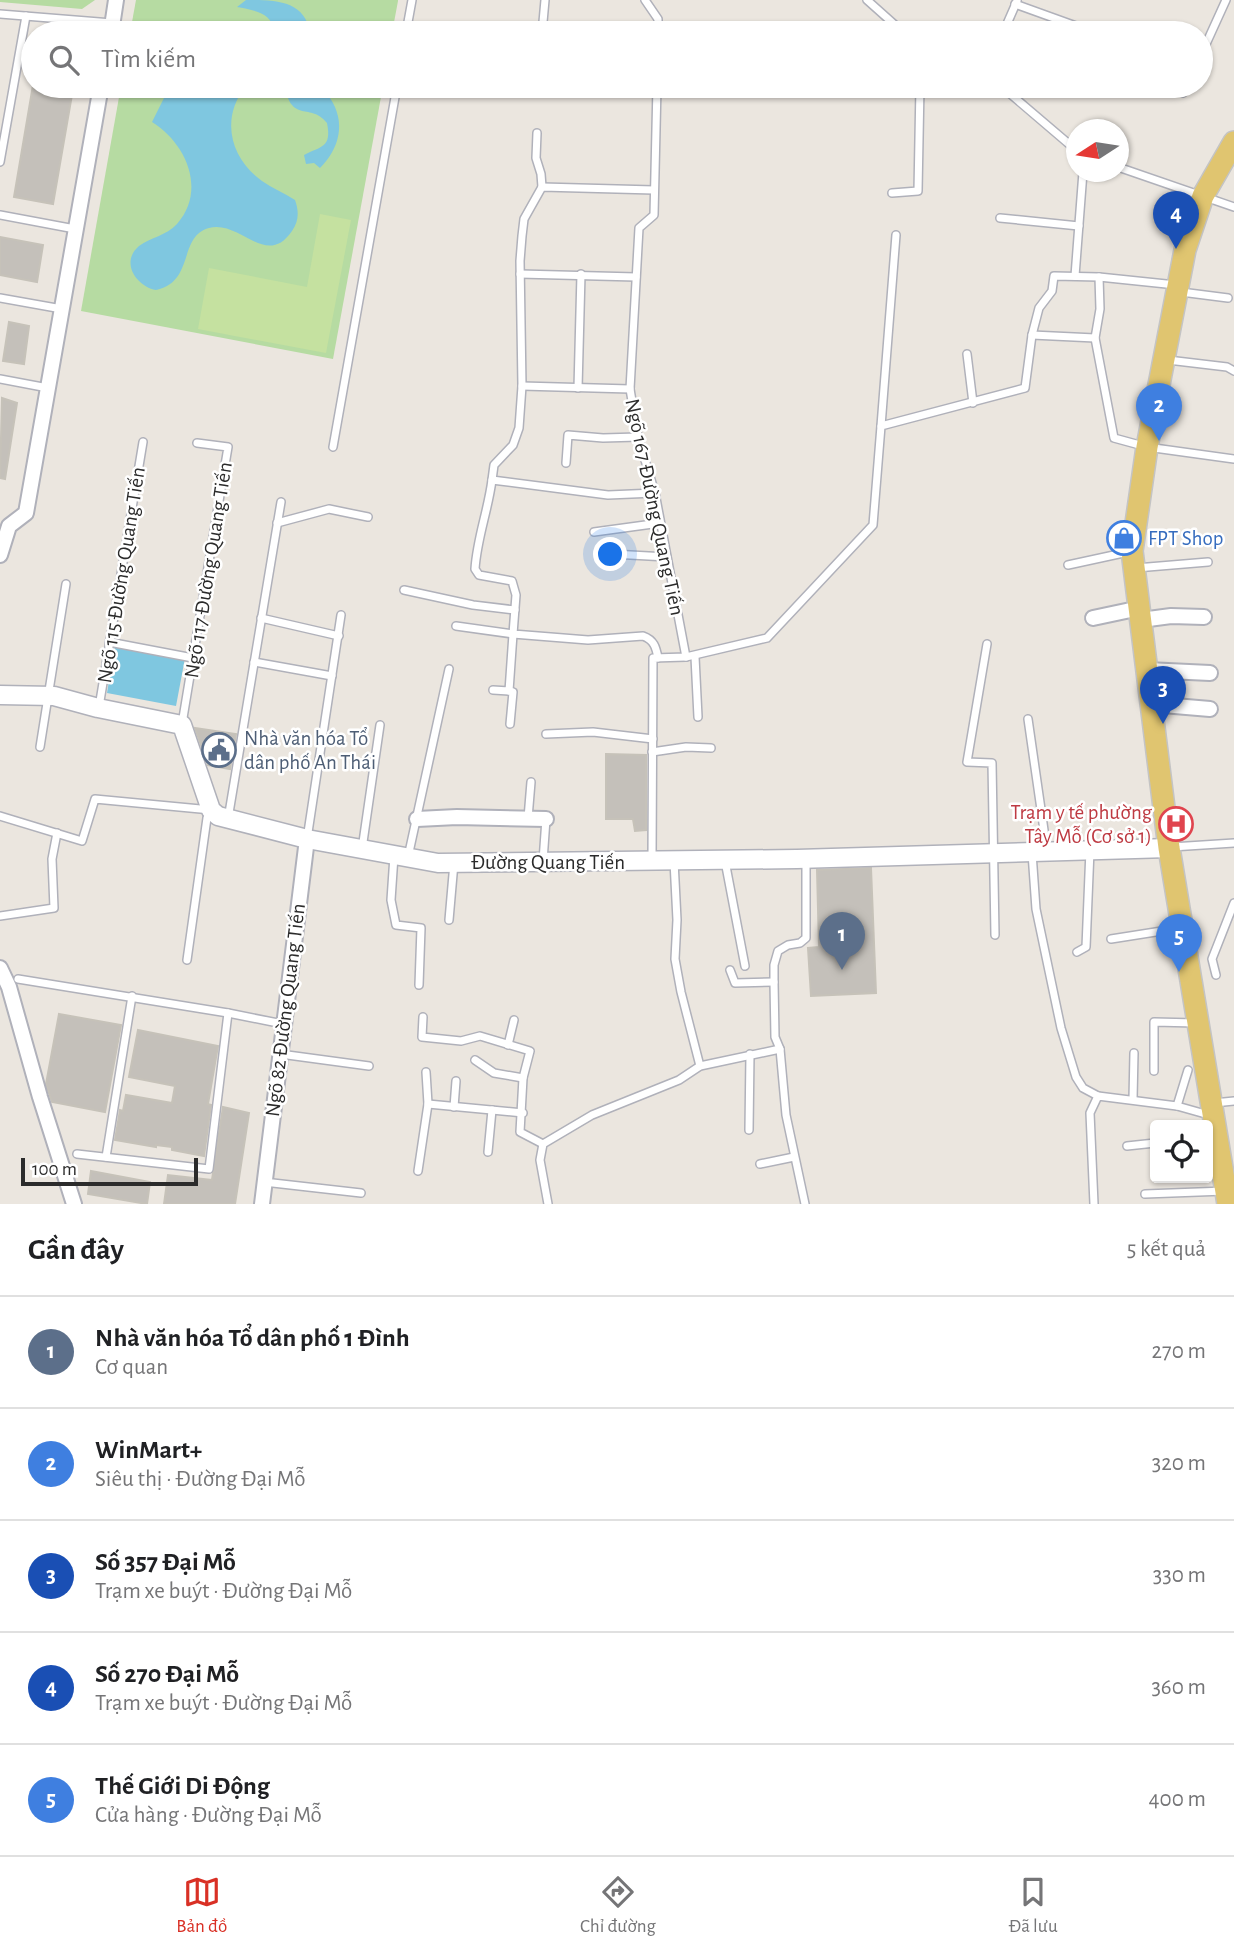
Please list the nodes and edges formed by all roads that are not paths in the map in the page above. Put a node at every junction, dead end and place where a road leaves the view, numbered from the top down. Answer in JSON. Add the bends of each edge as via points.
{"nodes":[{"id":1,"x":116,"y":0,"type":"edge"},
{"id":2,"x":412,"y":0,"type":"edge"},
{"id":3,"x":545,"y":0,"type":"edge"},
{"id":4,"x":645,"y":0,"type":"edge"},
{"id":5,"x":867,"y":0,"type":"edge"},
{"id":6,"x":1226,"y":0,"type":"edge"},
{"id":7,"x":1016,"y":2,"type":"edge"},
{"id":8,"x":0,"y":14,"type":"edge"},
{"id":9,"x":26,"y":16,"type":"junction"},
{"id":10,"x":25,"y":21,"type":"edge"},
{"id":11,"x":61,"y":21,"type":"edge"},
{"id":12,"x":112,"y":21,"type":"edge"},
{"id":13,"x":408,"y":21,"type":"edge"},
{"id":14,"x":543,"y":21,"type":"edge"},
{"id":15,"x":658,"y":21,"type":"edge"},
{"id":16,"x":891,"y":21,"type":"edge"},
{"id":17,"x":1008,"y":21,"type":"edge"},
{"id":18,"x":1064,"y":21,"type":"edge"},
{"id":19,"x":1213,"y":29,"type":"edge"},
{"id":20,"x":21,"y":44,"type":"edge"},
{"id":21,"x":99,"y":98,"type":"edge"},
{"id":22,"x":395,"y":98,"type":"edge"},
{"id":23,"x":657,"y":98,"type":"edge"},
{"id":24,"x":920,"y":98,"type":"edge"},
{"id":25,"x":1015,"y":98,"type":"edge"},
{"id":26,"x":537,"y":133,"type":"dead end"},
{"id":27,"x":1066,"y":141,"type":"edge"},
{"id":28,"x":1234,"y":142,"type":"edge"},
{"id":29,"x":0,"y":163,"type":"edge"},
{"id":30,"x":1129,"y":171,"type":"edge"},
{"id":31,"x":1082,"y":182,"type":"edge"},
{"id":32,"x":542,"y":187,"type":"junction"},
{"id":33,"x":654,"y":190,"type":"junction"},
{"id":34,"x":892,"y":193,"type":"dead end"},
{"id":35,"x":1203,"y":195,"type":"junction"},
{"id":36,"x":1234,"y":207,"type":"edge"},
{"id":37,"x":0,"y":215,"type":"edge"},
{"id":38,"x":1000,"y":218,"type":"dead end"},
{"id":39,"x":1079,"y":226,"type":"junction"},
{"id":40,"x":76,"y":229,"type":"junction"},
{"id":41,"x":896,"y":235,"type":"dead end"},
{"id":42,"x":520,"y":274,"type":"junction"},
{"id":43,"x":581,"y":274,"type":"junction"},
{"id":44,"x":1075,"y":276,"type":"junction"},
{"id":45,"x":636,"y":277,"type":"junction"},
{"id":46,"x":1099,"y":277,"type":"junction"},
{"id":47,"x":1177,"y":288,"type":"junction"},
{"id":48,"x":0,"y":298,"type":"edge"},
{"id":49,"x":1228,"y":298,"type":"dead end"},
{"id":50,"x":62,"y":309,"type":"junction"},
{"id":51,"x":1032,"y":335,"type":"junction"},
{"id":52,"x":1095,"y":338,"type":"junction"},
{"id":53,"x":967,"y":354,"type":"dead end"},
{"id":54,"x":1163,"y":359,"type":"junction"},
{"id":55,"x":1234,"y":371,"type":"edge"},
{"id":56,"x":0,"y":379,"type":"edge"},
{"id":57,"x":522,"y":386,"type":"junction"},
{"id":58,"x":48,"y":388,"type":"junction"},
{"id":59,"x":578,"y":388,"type":"junction"},
{"id":60,"x":630,"y":389,"type":"junction"},
{"id":61,"x":973,"y":403,"type":"junction"},
{"id":62,"x":881,"y":426,"type":"junction"},
{"id":63,"x":638,"y":437,"type":"junction"},
{"id":64,"x":143,"y":442,"type":"dead end"},
{"id":65,"x":197,"y":443,"type":"dead end"},
{"id":66,"x":333,"y":447,"type":"dead end"},
{"id":67,"x":1147,"y":447,"type":"junction"},
{"id":68,"x":1234,"y":459,"type":"edge"},
{"id":69,"x":566,"y":463,"type":"dead end"},
{"id":70,"x":492,"y":480,"type":"junction"},
{"id":71,"x":655,"y":494,"type":"junction"},
{"id":72,"x":281,"y":502,"type":"dead end"},
{"id":73,"x":368,"y":517,"type":"dead end"},
{"id":74,"x":277,"y":523,"type":"junction"},
{"id":75,"x":660,"y":523,"type":"junction"},
{"id":76,"x":3,"y":531,"type":"edge"},
{"id":77,"x":594,"y":532,"type":"dead end"},
{"id":78,"x":612,"y":554,"type":"dead end"},
{"id":79,"x":0,"y":555,"type":"edge"},
{"id":80,"x":667,"y":557,"type":"junction"},
{"id":81,"x":1134,"y":560,"type":"junction"},
{"id":82,"x":1208,"y":562,"type":"dead end"},
{"id":83,"x":1068,"y":565,"type":"dead end"},
{"id":84,"x":66,"y":584,"type":"dead end"},
{"id":85,"x":404,"y":590,"type":"dead end"},
{"id":86,"x":515,"y":610,"type":"junction"},
{"id":87,"x":1140,"y":614,"type":"junction"},
{"id":88,"x":341,"y":615,"type":"dead end"},
{"id":89,"x":1204,"y":617,"type":"dead end"},
{"id":90,"x":261,"y":618,"type":"junction"},
{"id":91,"x":1093,"y":618,"type":"dead end"},
{"id":92,"x":456,"y":626,"type":"dead end"},
{"id":93,"x":513,"y":634,"type":"junction"},
{"id":94,"x":339,"y":636,"type":"junction"},
{"id":95,"x":109,"y":642,"type":"junction"},
{"id":96,"x":987,"y":644,"type":"dead end"},
{"id":97,"x":690,"y":657,"type":"junction"},
{"id":98,"x":193,"y":658,"type":"junction"},
{"id":99,"x":658,"y":658,"type":"junction"},
{"id":100,"x":254,"y":662,"type":"junction"},
{"id":101,"x":449,"y":669,"type":"dead end"},
{"id":102,"x":1147,"y":670,"type":"junction"},
{"id":103,"x":1210,"y":673,"type":"dead end"},
{"id":104,"x":332,"y":676,"type":"junction"},
{"id":105,"x":494,"y":690,"type":"dead end"},
{"id":106,"x":509,"y":691,"type":"junction"},
{"id":107,"x":0,"y":695,"type":"edge"},
{"id":108,"x":47,"y":696,"type":"junction"},
{"id":109,"x":1151,"y":704,"type":"junction"},
{"id":110,"x":99,"y":708,"type":"junction"},
{"id":111,"x":1210,"y":709,"type":"dead end"},
{"id":112,"x":698,"y":717,"type":"dead end"},
{"id":113,"x":1028,"y":719,"type":"dead end"},
{"id":114,"x":380,"y":724,"type":"dead end"},
{"id":115,"x":510,"y":724,"type":"dead end"},
{"id":116,"x":182,"y":725,"type":"junction"},
{"id":117,"x":546,"y":734,"type":"dead end"},
{"id":118,"x":653,"y":739,"type":"junction"},
{"id":119,"x":40,"y":747,"type":"dead end"},
{"id":120,"x":711,"y":748,"type":"dead end"},
{"id":121,"x":652,"y":752,"type":"junction"},
{"id":122,"x":531,"y":782,"type":"dead end"},
{"id":123,"x":211,"y":810,"type":"junction"},
{"id":124,"x":0,"y":816,"type":"edge"},
{"id":125,"x":528,"y":819,"type":"junction"},
{"id":126,"x":546,"y":819,"type":"joint"},
{"id":127,"x":228,"y":820,"type":"junction"},
{"id":128,"x":417,"y":820,"type":"junction"},
{"id":129,"x":57,"y":833,"type":"junction"},
{"id":130,"x":307,"y":839,"type":"junction"},
{"id":131,"x":1234,"y":843,"type":"edge"},
{"id":132,"x":1169,"y":848,"type":"junction"},
{"id":133,"x":362,"y":849,"type":"junction"},
{"id":134,"x":1090,"y":850,"type":"junction"},
{"id":135,"x":1040,"y":852,"type":"junction"},
{"id":136,"x":993,"y":853,"type":"junction"},
{"id":137,"x":401,"y":857,"type":"junction"},
{"id":138,"x":806,"y":858,"type":"junction"},
{"id":139,"x":725,"y":860,"type":"junction"},
{"id":140,"x":652,"y":861,"type":"junction"},
{"id":141,"x":674,"y":861,"type":"junction"},
{"id":142,"x":454,"y":862,"type":"junction"},
{"id":143,"x":543,"y":862,"type":"junction"},
{"id":144,"x":1234,"y":902,"type":"edge"},
{"id":145,"x":0,"y":916,"type":"edge"},
{"id":146,"x":449,"y":920,"type":"dead end"},
{"id":147,"x":1181,"y":928,"type":"junction"},
{"id":148,"x":995,"y":935,"type":"dead end"},
{"id":149,"x":1111,"y":939,"type":"dead end"},
{"id":150,"x":800,"y":943,"type":"junction"},
{"id":151,"x":806,"y":949,"type":"dead end"},
{"id":152,"x":1077,"y":952,"type":"dead end"},
{"id":153,"x":187,"y":960,"type":"dead end"},
{"id":154,"x":745,"y":967,"type":"dead end"},
{"id":155,"x":0,"y":968,"type":"edge"},
{"id":156,"x":730,"y":971,"type":"dead end"},
{"id":157,"x":1216,"y":975,"type":"dead end"},
{"id":158,"x":18,"y":979,"type":"dead end"},
{"id":159,"x":774,"y":982,"type":"junction"},
{"id":160,"x":419,"y":985,"type":"dead end"},
{"id":161,"x":132,"y":996,"type":"junction"},
{"id":162,"x":228,"y":1013,"type":"junction"},
{"id":163,"x":423,"y":1017,"type":"dead end"},
{"id":164,"x":514,"y":1020,"type":"dead end"},
{"id":165,"x":1197,"y":1023,"type":"junction"},
{"id":166,"x":284,"y":1024,"type":"junction"},
{"id":167,"x":508,"y":1045,"type":"junction"},
{"id":168,"x":780,"y":1049,"type":"junction"},
{"id":169,"x":1134,"y":1053,"type":"dead end"},
{"id":170,"x":280,"y":1054,"type":"junction"},
{"id":171,"x":750,"y":1054,"type":"junction"},
{"id":172,"x":475,"y":1060,"type":"dead end"},
{"id":173,"x":369,"y":1066,"type":"dead end"},
{"id":174,"x":700,"y":1066,"type":"junction"},
{"id":175,"x":1154,"y":1070,"type":"dead end"},
{"id":176,"x":1188,"y":1070,"type":"dead end"},
{"id":177,"x":426,"y":1072,"type":"dead end"},
{"id":178,"x":523,"y":1078,"type":"junction"},
{"id":179,"x":456,"y":1081,"type":"dead end"},
{"id":180,"x":1098,"y":1096,"type":"junction"},
{"id":181,"x":1133,"y":1099,"type":"junction"},
{"id":182,"x":1234,"y":1101,"type":"edge"},
{"id":183,"x":428,"y":1104,"type":"junction"},
{"id":184,"x":1177,"y":1106,"type":"junction"},
{"id":185,"x":454,"y":1107,"type":"junction"},
{"id":186,"x":492,"y":1110,"type":"junction"},
{"id":187,"x":523,"y":1113,"type":"junction"},
{"id":188,"x":1205,"y":1120,"type":"edge"},
{"id":189,"x":1212,"y":1120,"type":"edge"},
{"id":190,"x":1213,"y":1124,"type":"edge"},
{"id":191,"x":749,"y":1130,"type":"dead end"},
{"id":192,"x":543,"y":1144,"type":"junction"},
{"id":193,"x":1150,"y":1144,"type":"edge"},
{"id":194,"x":1126,"y":1146,"type":"dead end"},
{"id":195,"x":488,"y":1152,"type":"dead end"},
{"id":196,"x":77,"y":1154,"type":"dead end"},
{"id":197,"x":106,"y":1157,"type":"junction"},
{"id":198,"x":794,"y":1157,"type":"junction"},
{"id":199,"x":760,"y":1164,"type":"dead end"},
{"id":200,"x":418,"y":1171,"type":"dead end"},
{"id":201,"x":264,"y":1182,"type":"junction"},
{"id":202,"x":360,"y":1193,"type":"dead end"},
{"id":203,"x":1145,"y":1194,"type":"dead end"},
{"id":204,"x":1227,"y":1197,"type":"edge"},
{"id":205,"x":74,"y":1204,"type":"edge"},
{"id":206,"x":261,"y":1204,"type":"edge"},
{"id":207,"x":548,"y":1204,"type":"edge"},
{"id":208,"x":805,"y":1204,"type":"edge"},
{"id":209,"x":1094,"y":1204,"type":"edge"}],
"edges":[{"from":1,"to":12,"type":"street"},
{"from":2,"to":13,"type":"lane"},
{"from":3,"to":14,"type":"lane"},
{"from":4,"to":15,"type":"lane"},
{"from":5,"to":16,"type":"lane"},
{"from":6,"to":19,"type":"lane"},
{"from":7,"to":17,"type":"lane"},
{"from":7,"to":18,"type":"lane"},
{"from":8,"to":9,"type":"lane"},
{"from":9,"to":10,"type":"lane"},
{"from":9,"to":11,"type":"lane"},
{"from":20,"to":29,"type":"lane"},
{"from":21,"to":40,"type":"street"},
{"from":22,"to":66,"type":"lane"},
{"from":23,"to":33,"type":"lane","name":"Ngõ 167 Đường Quang Tiến"},
{"from":24,"to":34,"type":"lane","via":[[918,191]]},
{"from":25,"to":27,"type":"lane"},
{"from":26,"to":32,"type":"lane"},
{"from":28,"to":35,"type":"main road"},
{"from":30,"to":35,"type":"lane"},
{"from":31,"to":39,"type":"lane"},
{"from":32,"to":33,"type":"lane"},
{"from":32,"to":42,"type":"lane","via":[[524,219]]},
{"from":33,"to":45,"type":"lane","name":"Ngõ 167 Đường Quang Tiến","via":[[654,215],[639,228]]},
{"from":35,"to":36,"type":"lane"},
{"from":35,"to":47,"type":"main road"},
{"from":37,"to":40,"type":"lane"},
{"from":38,"to":39,"type":"lane"},
{"from":39,"to":44,"type":"lane"},
{"from":40,"to":50,"type":"street"},
{"from":41,"to":62,"type":"lane"},
{"from":42,"to":43,"type":"lane"},
{"from":42,"to":57,"type":"lane"},
{"from":43,"to":45,"type":"lane"},
{"from":43,"to":59,"type":"lane"},
{"from":44,"to":46,"type":"lane"},
{"from":44,"to":51,"type":"lane","via":[[1054,276]]},
{"from":45,"to":60,"type":"lane","name":"Ngõ 167 Đường Quang Tiến"},
{"from":46,"to":47,"type":"lane"},
{"from":46,"to":52,"type":"lane"},
{"from":47,"to":49,"type":"lane"},
{"from":47,"to":54,"type":"main road"},
{"from":48,"to":50,"type":"lane"},
{"from":50,"to":58,"type":"street"},
{"from":51,"to":52,"type":"lane"},
{"from":51,"to":61,"type":"lane","via":[[1025,388]]},
{"from":52,"to":67,"type":"lane","via":[[1114,438]]},
{"from":53,"to":61,"type":"lane"},
{"from":54,"to":55,"type":"lane"},
{"from":54,"to":67,"type":"main road"},
{"from":56,"to":58,"type":"lane"},
{"from":57,"to":59,"type":"lane"},
{"from":57,"to":70,"type":"lane","via":[[519,428],[513,445],[494,465]]},
{"from":58,"to":76,"type":"street","via":[[26,513]]},
{"from":59,"to":60,"type":"lane"},
{"from":60,"to":63,"type":"lane","name":"Ngõ 167 Đường Quang Tiến"},
{"from":61,"to":62,"type":"lane"},
{"from":62,"to":97,"type":"lane","via":[[873,525],[767,638]]},
{"from":63,"to":69,"type":"lane","via":[[568,435]]},
{"from":63,"to":71,"type":"lane","name":"Ngõ 167 Đường Quang Tiến"},
{"from":64,"to":95,"type":"lane","name":"Ngõ 115 Đường Quang Tiến"},
{"from":65,"to":98,"type":"lane","name":"Ngõ 117 Đường Quang Tiến","via":[[228,447]]},
{"from":67,"to":68,"type":"lane"},
{"from":67,"to":81,"type":"main road"},
{"from":70,"to":71,"type":"lane","via":[[608,495]]},
{"from":70,"to":86,"type":"lane","via":[[475,569],[479,575],[512,581]]},
{"from":71,"to":75,"type":"lane","name":"Ngõ 167 Đường Quang Tiến"},
{"from":72,"to":74,"type":"lane"},
{"from":73,"to":74,"type":"lane","via":[[329,509]]},
{"from":74,"to":90,"type":"lane"},
{"from":75,"to":77,"type":"lane"},
{"from":75,"to":80,"type":"lane","name":"Ngõ 167 Đường Quang Tiến"},
{"from":76,"to":79,"type":"street"},
{"from":78,"to":80,"type":"lane"},
{"from":80,"to":97,"type":"lane","name":"Ngõ 167 Đường Quang Tiến"},
{"from":81,"to":82,"type":"lane"},
{"from":81,"to":83,"type":"lane"},
{"from":81,"to":87,"type":"main road"},
{"from":84,"to":108,"type":"lane"},
{"from":85,"to":86,"type":"lane"},
{"from":86,"to":93,"type":"lane"},
{"from":87,"to":89,"type":"street"},
{"from":87,"to":91,"type":"street"},
{"from":87,"to":102,"type":"main road"},
{"from":88,"to":94,"type":"lane"},
{"from":90,"to":94,"type":"lane"},
{"from":90,"to":100,"type":"lane"},
{"from":92,"to":93,"type":"lane"},
{"from":93,"to":99,"type":"lane","via":[[588,640],[643,636],[653,643]]},
{"from":93,"to":106,"type":"lane"},
{"from":94,"to":104,"type":"lane"},
{"from":95,"to":98,"type":"lane"},
{"from":95,"to":110,"type":"lane","name":"Ngõ 115 Đường Quang Tiến"},
{"from":96,"to":136,"type":"lane","via":[[967,762],[992,763]]},
{"from":97,"to":99,"type":"lane"},
{"from":97,"to":112,"type":"lane","name":"Ngõ 167 Đường Quang Tiến"},
{"from":98,"to":116,"type":"lane","name":"Ngõ 117 Đường Quang Tiến"},
{"from":99,"to":118,"type":"lane","via":[[653,659]]},
{"from":100,"to":104,"type":"lane"},
{"from":100,"to":127,"type":"lane"},
{"from":101,"to":128,"type":"lane"},
{"from":102,"to":103,"type":"street"},
{"from":102,"to":109,"type":"main road"},
{"from":104,"to":130,"type":"lane"},
{"from":105,"to":106,"type":"lane"},
{"from":106,"to":115,"type":"lane","via":[[513,692]]},
{"from":107,"to":108,"type":"street"},
{"from":108,"to":110,"type":"street"},
{"from":108,"to":119,"type":"lane"},
{"from":109,"to":111,"type":"street"},
{"from":109,"to":132,"type":"main road"},
{"from":110,"to":116,"type":"street"},
{"from":113,"to":135,"type":"lane"},
{"from":114,"to":133,"type":"lane"},
{"from":116,"to":123,"type":"street"},
{"from":117,"to":118,"type":"lane","via":[[593,732]]},
{"from":118,"to":121,"type":"lane"},
{"from":120,"to":121,"type":"lane"},
{"from":121,"to":140,"type":"lane"},
{"from":122,"to":125,"type":"lane"},
{"from":123,"to":127,"type":"street","name":"Đường Quang Tiến"},
{"from":123,"to":129,"type":"lane","via":[[95,799],[82,841]]},
{"from":123,"to":153,"type":"lane"},
{"from":124,"to":129,"type":"lane"},
{"from":125,"to":126,"type":"street"},
{"from":125,"to":128,"type":"street"},
{"from":126,"to":143,"type":"lane"},
{"from":127,"to":130,"type":"street","name":"Đường Quang Tiến"},
{"from":128,"to":137,"type":"lane"},
{"from":129,"to":145,"type":"lane","via":[[52,859],[54,908]]},
{"from":130,"to":133,"type":"street","name":"Đường Quang Tiến"},
{"from":130,"to":166,"type":"street","name":"Ngõ 82 Đường Quang Tiến"},
{"from":131,"to":132,"type":"lane"},
{"from":132,"to":134,"type":"street","name":"Đường Quang Tiến"},
{"from":132,"to":147,"type":"main road"},
{"from":133,"to":137,"type":"street","name":"Đường Quang Tiến"},
{"from":134,"to":135,"type":"street","name":"Đường Quang Tiến"},
{"from":134,"to":152,"type":"lane","via":[[1086,947]]},
{"from":135,"to":136,"type":"street","name":"Đường Quang Tiến"},
{"from":135,"to":180,"type":"lane","via":[[1036,909],[1061,1028],[1076,1077],[1083,1088]]},
{"from":136,"to":138,"type":"street","name":"Đường Quang Tiến"},
{"from":136,"to":148,"type":"lane"},
{"from":137,"to":142,"type":"street","name":"Đường Quang Tiến"},
{"from":137,"to":160,"type":"lane","via":[[391,900],[396,925],[421,928]]},
{"from":138,"to":139,"type":"street","name":"Đường Quang Tiến"},
{"from":138,"to":150,"type":"lane","via":[[808,926]]},
{"from":139,"to":141,"type":"street","name":"Đường Quang Tiến"},
{"from":139,"to":154,"type":"lane"},
{"from":140,"to":141,"type":"street","name":"Đường Quang Tiến"},
{"from":140,"to":143,"type":"street","name":"Đường Quang Tiến"},
{"from":141,"to":174,"type":"lane","via":[[676,959]]},
{"from":142,"to":143,"type":"street","name":"Đường Quang Tiến"},
{"from":142,"to":146,"type":"lane"},
{"from":144,"to":157,"type":"lane","via":[[1212,959]]},
{"from":147,"to":149,"type":"lane"},
{"from":147,"to":165,"type":"main road"},
{"from":150,"to":151,"type":"lane"},
{"from":150,"to":159,"type":"lane","via":[[779,951]]},
{"from":155,"to":205,"type":"street"},
{"from":156,"to":159,"type":"lane","via":[[736,983]]},
{"from":158,"to":161,"type":"lane"},
{"from":159,"to":168,"type":"lane","via":[[775,1037]]},
{"from":161,"to":162,"type":"lane"},
{"from":161,"to":197,"type":"lane"},
{"from":162,"to":166,"type":"lane"},
{"from":162,"to":197,"type":"lane","via":[[209,1169]]},
{"from":163,"to":167,"type":"lane","via":[[422,1037],[461,1041],[480,1036]]},
{"from":164,"to":167,"type":"lane"},
{"from":165,"to":175,"type":"lane","via":[[1154,1022]]},
{"from":165,"to":189,"type":"main road"},
{"from":166,"to":170,"type":"street","name":"Ngõ 82 Đường Quang Tiến"},
{"from":167,"to":178,"type":"lane","via":[[530,1051]]},
{"from":168,"to":171,"type":"lane"},
{"from":168,"to":198,"type":"lane"},
{"from":169,"to":181,"type":"lane"},
{"from":170,"to":173,"type":"lane"},
{"from":170,"to":201,"type":"street","name":"Ngõ 82 Đường Quang Tiến"},
{"from":171,"to":174,"type":"lane"},
{"from":171,"to":191,"type":"lane"},
{"from":172,"to":178,"type":"lane","via":[[494,1073]]},
{"from":174,"to":192,"type":"lane","via":[[679,1080],[593,1115]]},
{"from":176,"to":184,"type":"lane"},
{"from":177,"to":183,"type":"lane"},
{"from":178,"to":187,"type":"lane"},
{"from":179,"to":185,"type":"lane"},
{"from":180,"to":181,"type":"lane"},
{"from":180,"to":209,"type":"lane","via":[[1090,1113]]},
{"from":181,"to":184,"type":"lane"},
{"from":182,"to":190,"type":"lane"},
{"from":183,"to":185,"type":"lane"},
{"from":183,"to":200,"type":"lane"},
{"from":184,"to":188,"type":"lane"},
{"from":185,"to":186,"type":"lane"},
{"from":186,"to":187,"type":"lane"},
{"from":186,"to":195,"type":"lane"},
{"from":187,"to":192,"type":"lane","via":[[520,1132]]},
{"from":190,"to":204,"type":"main road"},
{"from":192,"to":207,"type":"lane","via":[[540,1160]]},
{"from":193,"to":194,"type":"lane"},
{"from":196,"to":197,"type":"lane"},
{"from":198,"to":199,"type":"lane"},
{"from":198,"to":208,"type":"lane"},
{"from":201,"to":202,"type":"lane"},
{"from":201,"to":206,"type":"street","name":"Ngõ 82 Đường Quang Tiến"},
{"from":203,"to":204,"type":"lane"}]}
